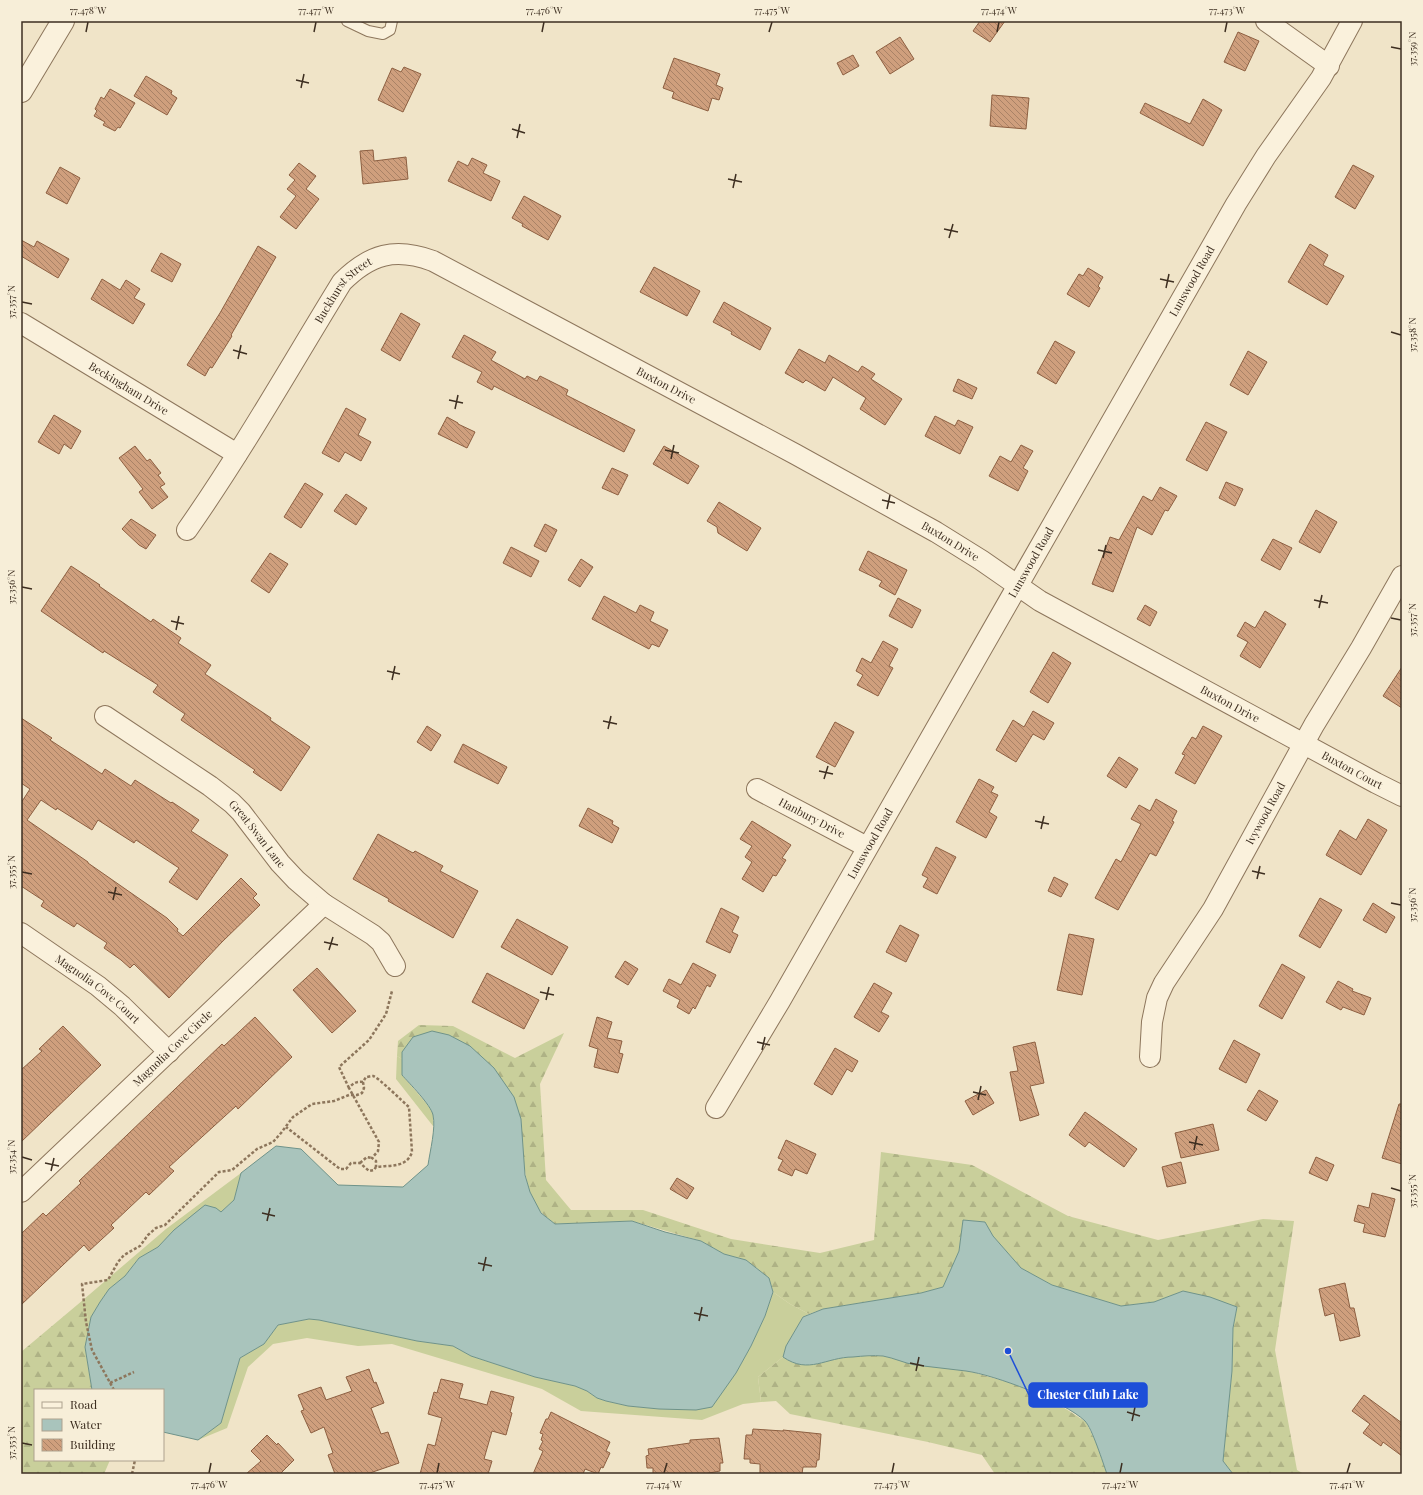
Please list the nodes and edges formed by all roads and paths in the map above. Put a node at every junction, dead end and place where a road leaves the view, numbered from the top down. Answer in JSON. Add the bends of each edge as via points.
{"nodes":[{"id":1,"x":63,"y":21,"type":"edge"},
{"id":2,"x":348,"y":21,"type":"edge"},
{"id":3,"x":392,"y":21,"type":"edge"},
{"id":4,"x":1266,"y":21,"type":"edge"},
{"id":5,"x":1352,"y":21,"type":"edge"},
{"id":6,"x":1329,"y":66,"type":"junction"},
{"id":7,"x":21,"y":91,"type":"edge"},
{"id":8,"x":21,"y":323,"type":"edge"},
{"id":9,"x":592,"y":346,"type":"joint"},
{"id":10,"x":237,"y":454,"type":"junction"},
{"id":11,"x":187,"y":530,"type":"dead end"},
{"id":12,"x":1402,"y":576,"type":"edge"},
{"id":13,"x":1017,"y":585,"type":"junction"},
{"id":14,"x":105,"y":716,"type":"dead end"},
{"id":15,"x":1304,"y":743,"type":"junction"},
{"id":16,"x":757,"y":789,"type":"dead end"},
{"id":17,"x":1402,"y":796,"type":"edge"},
{"id":18,"x":867,"y":847,"type":"junction"},
{"id":19,"x":324,"y":904,"type":"junction"},
{"id":20,"x":21,"y":933,"type":"edge"},
{"id":21,"x":394,"y":966,"type":"dead end"},
{"id":22,"x":392,"y":991,"type":"dead end"},
{"id":23,"x":169,"y":1052,"type":"junction"},
{"id":24,"x":1150,"y":1057,"type":"dead end"},
{"id":25,"x":363,"y":1082,"type":"junction"},
{"id":26,"x":349,"y":1088,"type":"junction"},
{"id":27,"x":353,"y":1095,"type":"junction"},
{"id":28,"x":716,"y":1108,"type":"dead end"},
{"id":29,"x":286,"y":1127,"type":"junction"},
{"id":30,"x":372,"y":1158,"type":"junction"},
{"id":31,"x":360,"y":1163,"type":"junction"},
{"id":32,"x":376,"y":1167,"type":"junction"},
{"id":33,"x":21,"y":1192,"type":"edge"},
{"id":34,"x":134,"y":1372,"type":"dead end"},
{"id":35,"x":110,"y":1383,"type":"junction"},
{"id":36,"x":113,"y":1389,"type":"edge"},
{"id":37,"x":135,"y":1461,"type":"edge"},
{"id":38,"x":132,"y":1474,"type":"edge"}],
"edges":[{"from":1,"to":7,"type":"street"},
{"from":2,"to":3,"type":"lane","via":[[368,31],[383,34],[390,30]]},
{"from":4,"to":6,"type":"street"},
{"from":5,"to":6,"type":"street","name":"Lunswood Road"},
{"from":6,"to":13,"type":"street","name":"Lunswood Road","via":[[1236,204]]},
{"from":8,"to":10,"type":"street","name":"Beckingham Drive"},
{"from":9,"to":10,"type":"street","name":"Buckhurst Street","via":[[433,261],[417,255],[387,255],[368,261],[342,282]]},
{"from":9,"to":13,"type":"street","name":"Buxton Drive","via":[[936,532]]},
{"from":10,"to":11,"type":"street","name":"Buckhurst Street"},
{"from":12,"to":15,"type":"street","name":"Ivywood Road"},
{"from":13,"to":15,"type":"street","name":"Buxton Drive","via":[[1040,601]]},
{"from":13,"to":18,"type":"street","name":"Lunswood Road"},
{"from":14,"to":19,"type":"street","name":"Great Swan Lane","via":[[232,803],[280,863]]},
{"from":15,"to":17,"type":"street","name":"Buxton Court"},
{"from":15,"to":24,"type":"street","name":"Ivywood Road","via":[[1213,909],[1164,983],[1157,998],[1152,1022]]},
{"from":16,"to":18,"type":"street","name":"Hanbury Drive"},
{"from":18,"to":28,"type":"street","name":"Lunswood Road"},
{"from":19,"to":21,"type":"street","name":"Great Swan Lane","via":[[381,942]]},
{"from":19,"to":23,"type":"street","name":"Magnolia Cove Circle"},
{"from":20,"to":23,"type":"street","name":"Magnolia Cove Court","via":[[98,986]]},
{"from":22,"to":26,"type":"path","via":[[386,1014],[369,1040],[339,1068]]},
{"from":23,"to":33,"type":"street","name":"Magnolia Cove Circle"},
{"from":25,"to":26,"type":"path","via":[[352,1084]]},
{"from":25,"to":27,"type":"path","via":[[362,1093]]},
{"from":25,"to":32,"type":"path","via":[[366,1077],[373,1076],[409,1107],[412,1152],[410,1159],[403,1164]]},
{"from":26,"to":27,"type":"path"},
{"from":27,"to":29,"type":"path","via":[[312,1104],[293,1117]]},
{"from":27,"to":30,"type":"path","via":[[379,1142],[378,1151]]},
{"from":29,"to":31,"type":"path","via":[[340,1169],[346,1169],[351,1163]]},
{"from":29,"to":35,"type":"path","via":[[273,1142],[257,1150],[232,1170],[219,1172],[165,1225],[156,1228],[140,1246],[121,1258],[108,1280],[82,1284],[92,1350]]},
{"from":30,"to":31,"type":"path"},
{"from":30,"to":32,"type":"path","via":[[376,1161]]},
{"from":31,"to":32,"type":"path","via":[[369,1171]]},
{"from":34,"to":35,"type":"path"},
{"from":35,"to":36,"type":"path"},
{"from":37,"to":38,"type":"path"}]}
